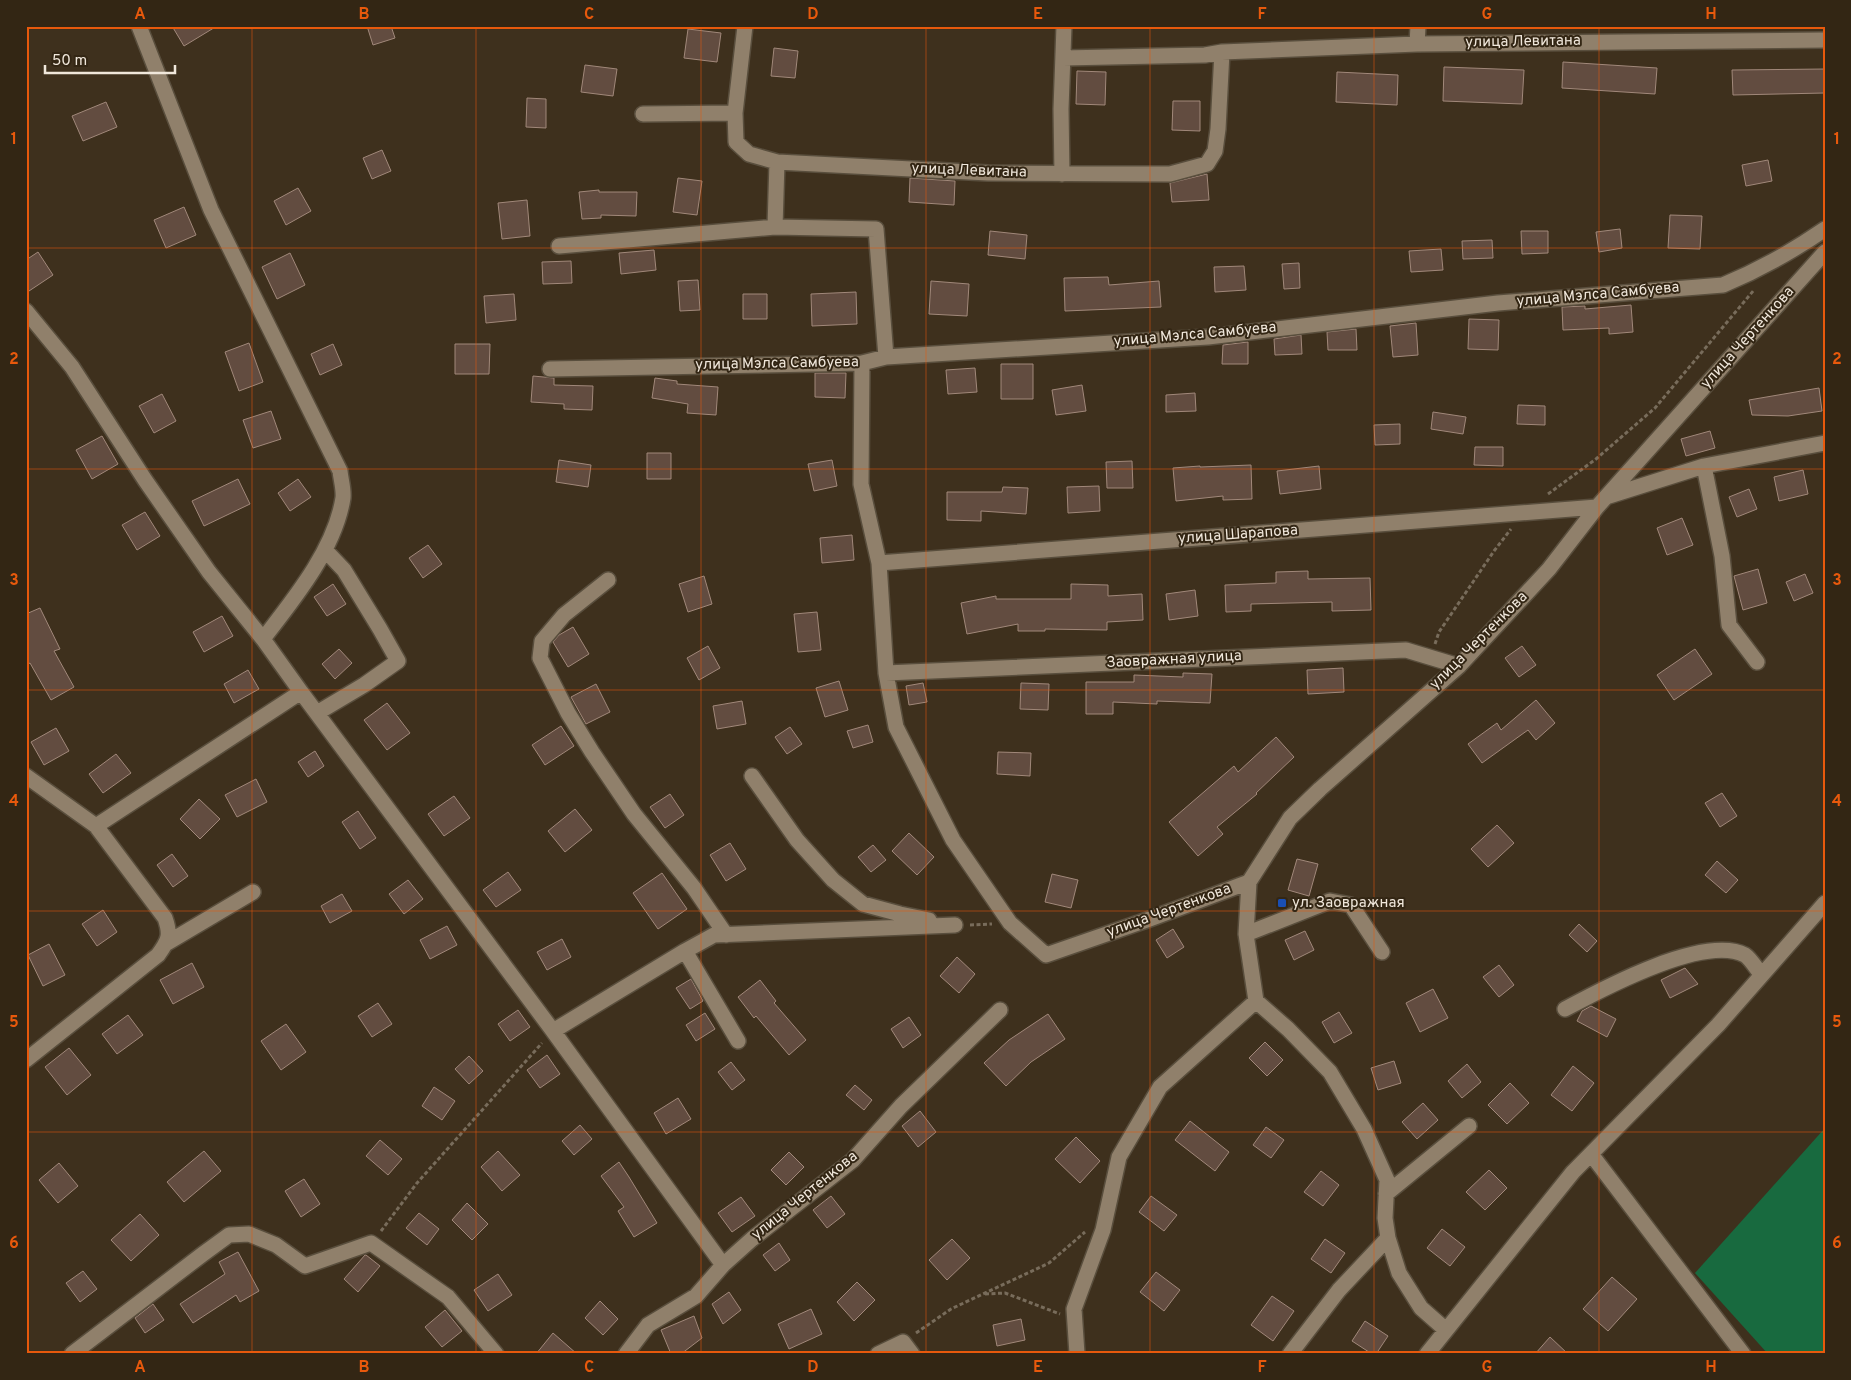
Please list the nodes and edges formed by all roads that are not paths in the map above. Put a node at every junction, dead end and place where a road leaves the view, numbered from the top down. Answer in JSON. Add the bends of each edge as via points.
{"nodes":[{"id":1,"x":139,"y":26,"type":"edge"},
{"id":2,"x":745,"y":26,"type":"edge"},
{"id":3,"x":1064,"y":26,"type":"edge"},
{"id":4,"x":1418,"y":26,"type":"edge"},
{"id":5,"x":1825,"y":40,"type":"edge"},
{"id":6,"x":1417,"y":44,"type":"junction"},
{"id":7,"x":1222,"y":52,"type":"junction"},
{"id":8,"x":1063,"y":58,"type":"junction"},
{"id":9,"x":735,"y":113,"type":"junction"},
{"id":10,"x":643,"y":114,"type":"dead end"},
{"id":11,"x":777,"y":162,"type":"junction"},
{"id":12,"x":1062,"y":174,"type":"junction"},
{"id":13,"x":775,"y":227,"type":"junction"},
{"id":14,"x":1825,"y":229,"type":"edge"},
{"id":15,"x":558,"y":246,"type":"dead end"},
{"id":16,"x":1825,"y":252,"type":"edge"},
{"id":17,"x":26,"y":311,"type":"edge"},
{"id":18,"x":886,"y":357,"type":"junction"},
{"id":19,"x":862,"y":364,"type":"junction"},
{"id":20,"x":550,"y":368,"type":"dead end"},
{"id":21,"x":1825,"y":443,"type":"edge"},
{"id":22,"x":1704,"y":466,"type":"junction"},
{"id":23,"x":1602,"y":502,"type":"junction"},
{"id":24,"x":325,"y":550,"type":"junction"},
{"id":25,"x":879,"y":563,"type":"junction"},
{"id":26,"x":608,"y":580,"type":"dead end"},
{"id":27,"x":263,"y":638,"type":"junction"},
{"id":28,"x":1757,"y":662,"type":"dead end"},
{"id":29,"x":1458,"y":666,"type":"junction"},
{"id":30,"x":886,"y":673,"type":"junction"},
{"id":31,"x":301,"y":692,"type":"junction"},
{"id":32,"x":317,"y":713,"type":"junction"},
{"id":33,"x":26,"y":776,"type":"edge"},
{"id":34,"x":752,"y":776,"type":"dead end"},
{"id":35,"x":96,"y":826,"type":"junction"},
{"id":36,"x":1249,"y":882,"type":"junction"},
{"id":37,"x":253,"y":892,"type":"dead end"},
{"id":38,"x":1825,"y":903,"type":"edge"},
{"id":39,"x":726,"y":934,"type":"junction"},
{"id":40,"x":1246,"y":934,"type":"junction"},
{"id":41,"x":167,"y":943,"type":"junction"},
{"id":42,"x":685,"y":950,"type":"junction"},
{"id":43,"x":1382,"y":952,"type":"dead end"},
{"id":44,"x":1762,"y":976,"type":"junction"},
{"id":45,"x":1256,"y":1002,"type":"junction"},
{"id":46,"x":1564,"y":1009,"type":"dead end"},
{"id":47,"x":1000,"y":1010,"type":"dead end"},
{"id":48,"x":553,"y":1031,"type":"junction"},
{"id":49,"x":738,"y":1041,"type":"dead end"},
{"id":50,"x":26,"y":1060,"type":"edge"},
{"id":51,"x":1469,"y":1126,"type":"dead end"},
{"id":52,"x":1591,"y":1154,"type":"junction"},
{"id":53,"x":1386,"y":1194,"type":"junction"},
{"id":54,"x":1388,"y":1238,"type":"junction"},
{"id":55,"x":723,"y":1265,"type":"junction"},
{"id":56,"x":1446,"y":1330,"type":"junction"},
{"id":57,"x":908,"y":1348,"type":"edge"},
{"id":58,"x":72,"y":1354,"type":"edge"},
{"id":59,"x":496,"y":1354,"type":"edge"},
{"id":60,"x":626,"y":1354,"type":"edge"},
{"id":61,"x":878,"y":1354,"type":"edge"},
{"id":62,"x":1076,"y":1354,"type":"edge"},
{"id":63,"x":1290,"y":1354,"type":"edge"},
{"id":64,"x":1427,"y":1354,"type":"edge"},
{"id":65,"x":1743,"y":1354,"type":"edge"}],
"edges":[{"from":1,"to":24,"type":"street","via":[[211,210],[340,472],[344,497]]},
{"from":2,"to":9,"type":"street","name":"улица Левитана"},
{"from":3,"to":8,"type":"street"},
{"from":4,"to":6,"type":"street"},
{"from":5,"to":6,"type":"street","name":"улица Левитана"},
{"from":6,"to":7,"type":"street","name":"улица Левитана"},
{"from":7,"to":8,"type":"street","name":"улица Левитана"},
{"from":7,"to":12,"type":"street","name":"улица Левитана","via":[[1218,130],[1215,151],[1207,164],[1170,174]]},
{"from":8,"to":12,"type":"street"},
{"from":9,"to":10,"type":"street"},
{"from":9,"to":11,"type":"street","name":"улица Левитана","via":[[736,142],[749,154]]},
{"from":11,"to":12,"type":"street","name":"улица Левитана"},
{"from":11,"to":13,"type":"street"},
{"from":13,"to":15,"type":"street"},
{"from":13,"to":18,"type":"street","via":[[876,229]]},
{"from":14,"to":18,"type":"street","name":"улица Мэлса Самбуева","via":[[1749,274],[1723,285],[1498,303],[1208,337]]},
{"from":16,"to":23,"type":"street","name":"улица Чертенкова"},
{"from":17,"to":27,"type":"street","via":[[72,367],[209,572]]},
{"from":18,"to":19,"type":"street","name":"улица Мэлса Самбуева"},
{"from":19,"to":20,"type":"street","name":"улица Мэлса Самбуева"},
{"from":19,"to":25,"type":"street","via":[[861,484]]},
{"from":21,"to":22,"type":"street","name":"улица Шарапова"},
{"from":22,"to":23,"type":"street","name":"улица Шарапова"},
{"from":22,"to":28,"type":"street","via":[[1722,556],[1729,625]]},
{"from":23,"to":25,"type":"street","name":"улица Шарапова","via":[[1525,513]]},
{"from":23,"to":29,"type":"street","name":"улица Чертенкова","via":[[1549,569]]},
{"from":24,"to":27,"type":"street","via":[[286,610]]},
{"from":24,"to":32,"type":"street","via":[[344,570],[398,661]]},
{"from":25,"to":30,"type":"street"},
{"from":26,"to":39,"type":"street","via":[[558,621],[542,641],[540,658],[592,752],[634,814],[694,888]]},
{"from":27,"to":31,"type":"street"},
{"from":29,"to":30,"type":"street","name":"Заовражная улица","via":[[1406,650]]},
{"from":29,"to":36,"type":"street","name":"улица Чертенкова","via":[[1290,818]]},
{"from":30,"to":36,"type":"street","name":"улица Чертенкова","via":[[896,727],[953,840],[1010,923],[1046,955]]},
{"from":31,"to":32,"type":"street"},
{"from":31,"to":35,"type":"street"},
{"from":32,"to":48,"type":"street"},
{"from":33,"to":35,"type":"street"},
{"from":34,"to":39,"type":"street","via":[[797,840],[833,880],[862,904],[955,925]]},
{"from":35,"to":41,"type":"street","via":[[165,918],[170,930]]},
{"from":36,"to":40,"type":"street"},
{"from":37,"to":41,"type":"street"},
{"from":38,"to":44,"type":"street"},
{"from":39,"to":42,"type":"street","via":[[714,935]]},
{"from":40,"to":43,"type":"street","via":[[1330,900],[1351,905]]},
{"from":40,"to":45,"type":"street"},
{"from":41,"to":50,"type":"street","via":[[158,955]]},
{"from":42,"to":48,"type":"street"},
{"from":42,"to":49,"type":"street"},
{"from":44,"to":46,"type":"street","via":[[1746,956],[1724,949],[1712,950],[1665,962]]},
{"from":44,"to":52,"type":"street"},
{"from":45,"to":53,"type":"street","via":[[1330,1072],[1364,1129],[1386,1180]]},
{"from":45,"to":62,"type":"street","via":[[1160,1087],[1119,1157],[1103,1230],[1074,1309]]},
{"from":47,"to":55,"type":"street","name":"улица Чертенкова","via":[[901,1106],[853,1160]]},
{"from":48,"to":55,"type":"street"},
{"from":51,"to":53,"type":"street"},
{"from":52,"to":56,"type":"street"},
{"from":52,"to":65,"type":"street"},
{"from":53,"to":54,"type":"street"},
{"from":54,"to":56,"type":"street","via":[[1399,1273],[1421,1308]]},
{"from":54,"to":63,"type":"street","via":[[1339,1290]]},
{"from":55,"to":60,"type":"street","name":"улица Чертенкова","via":[[696,1296],[648,1325]]},
{"from":56,"to":64,"type":"street"},
{"from":57,"to":61,"type":"street"},
{"from":58,"to":59,"type":"street","via":[[230,1235],[249,1234],[276,1245],[305,1266],[371,1243],[448,1297]]}]}
